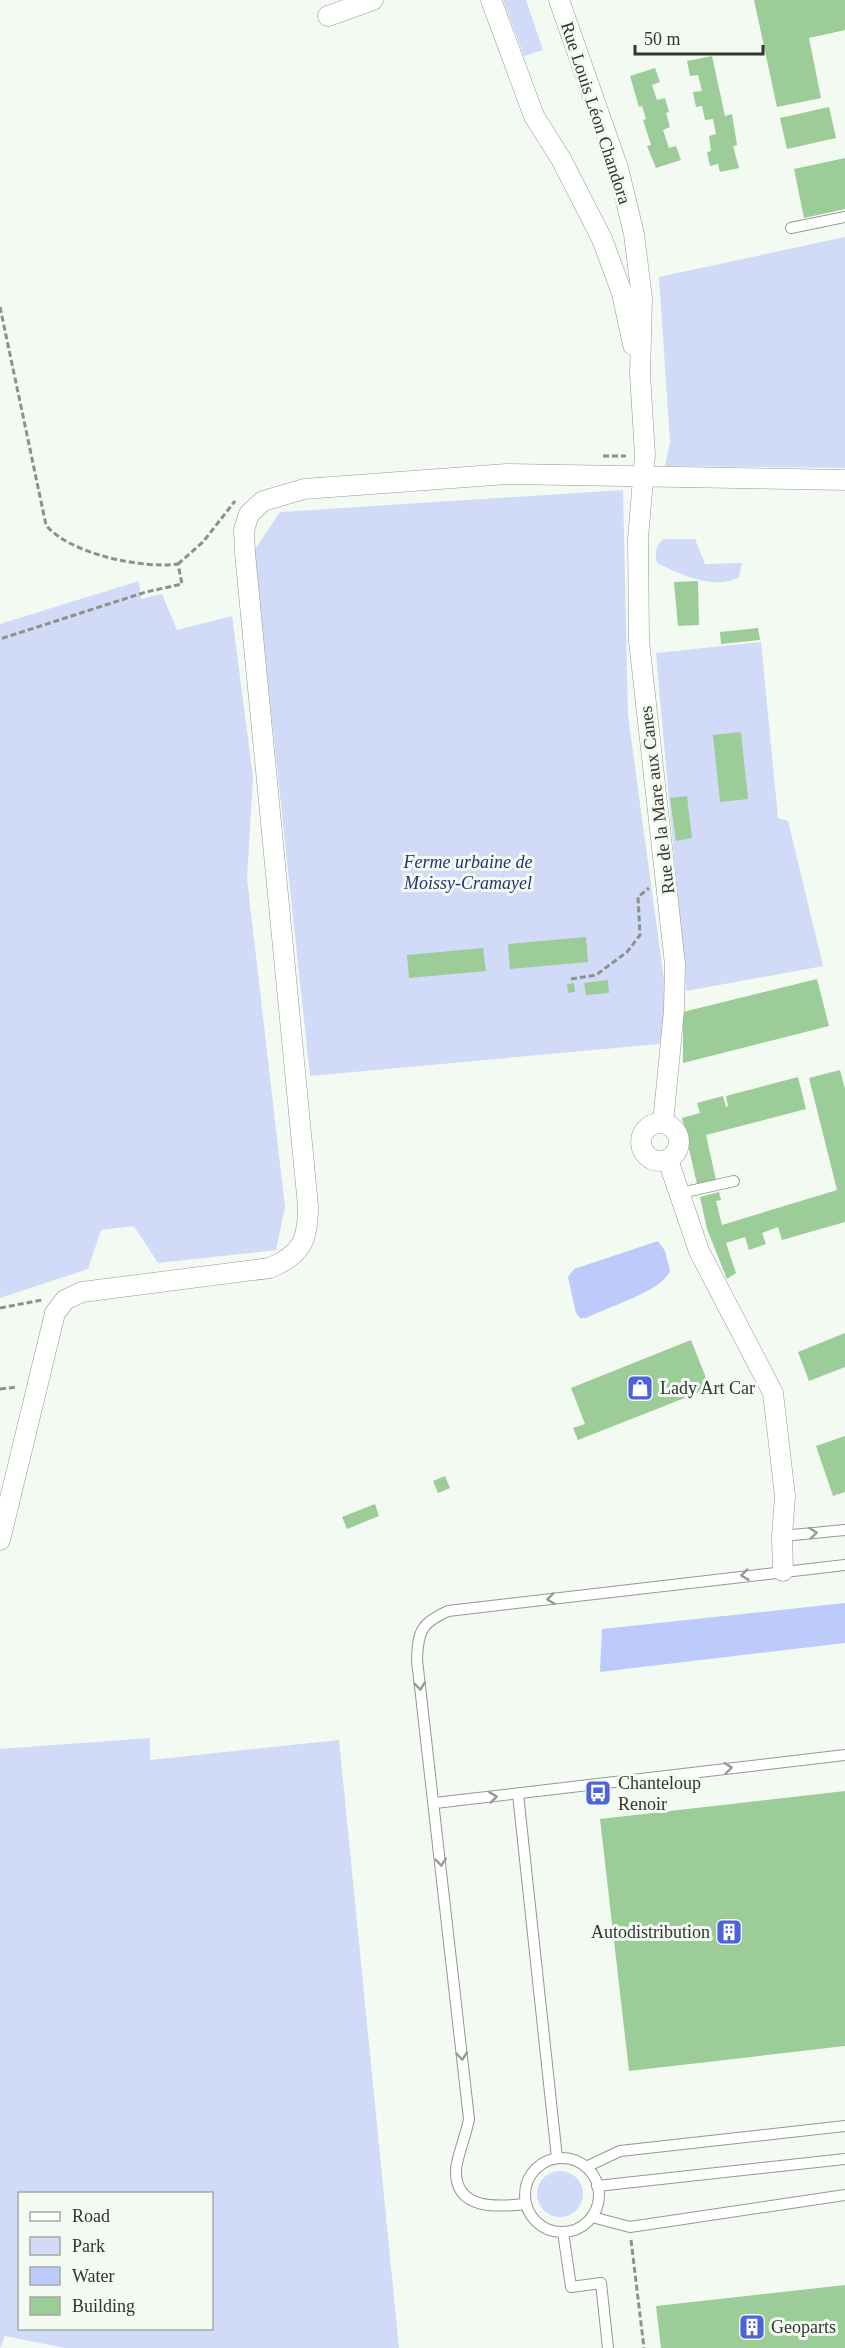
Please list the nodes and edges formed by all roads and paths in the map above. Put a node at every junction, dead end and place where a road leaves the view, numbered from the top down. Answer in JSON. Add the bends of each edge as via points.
{"nodes":[{"id":1,"x":373,"y":0,"type":"edge"},
{"id":2,"x":491,"y":0,"type":"edge"},
{"id":3,"x":559,"y":0,"type":"edge"},
{"id":4,"x":328,"y":16,"type":"dead end"},
{"id":5,"x":845,"y":217,"type":"edge"},
{"id":6,"x":791,"y":228,"type":"dead end"},
{"id":7,"x":0,"y":307,"type":"edge"},
{"id":8,"x":640,"y":374,"type":"junction"},
{"id":9,"x":641,"y":477,"type":"junction"},
{"id":10,"x":845,"y":480,"type":"edge"},
{"id":11,"x":0,"y":639,"type":"edge"},
{"id":12,"x":668,"y":884,"type":"junction"},
{"id":13,"x":571,"y":979,"type":"dead end"},
{"id":14,"x":663,"y":1123,"type":"junction"},
{"id":15,"x":668,"y":1160,"type":"junction"},
{"id":16,"x":735,"y":1181,"type":"dead end"},
{"id":17,"x":681,"y":1193,"type":"junction"},
{"id":18,"x":845,"y":1530,"type":"edge"},
{"id":19,"x":782,"y":1536,"type":"junction"},
{"id":20,"x":0,"y":1540,"type":"edge"},
{"id":21,"x":845,"y":1565,"type":"edge"},
{"id":22,"x":783,"y":1571,"type":"junction"},
{"id":23,"x":845,"y":1755,"type":"edge"},
{"id":24,"x":518,"y":1794,"type":"junction"},
{"id":25,"x":435,"y":1803,"type":"junction"},
{"id":26,"x":845,"y":2126,"type":"edge"},
{"id":27,"x":557,"y":2158,"type":"junction"},
{"id":28,"x":845,"y":2158,"type":"edge"},
{"id":29,"x":585,"y":2167,"type":"junction"},
{"id":30,"x":597,"y":2186,"type":"junction"},
{"id":31,"x":845,"y":2195,"type":"edge"},
{"id":32,"x":526,"y":2204,"type":"junction"},
{"id":33,"x":592,"y":2217,"type":"junction"},
{"id":34,"x":630,"y":2227,"type":"junction"},
{"id":35,"x":563,"y":2232,"type":"junction"},
{"id":36,"x":608,"y":2348,"type":"edge"},
{"id":37,"x":644,"y":2348,"type":"edge"}],
"edges":[{"from":1,"to":4,"type":"street"},
{"from":2,"to":8,"type":"street","via":[[534,116],[602,239],[622,293]]},
{"from":3,"to":8,"type":"street","name":"Rue Louis Léon Chandora","via":[[615,157],[634,234],[642,298]]},
{"from":5,"to":6,"type":"lane"},
{"from":7,"to":11,"type":"path","via":[[46,525],[66,542],[103,555],[141,563],[178,564],[182,584]]},
{"from":8,"to":9,"type":"street","name":"Rue Louis Léon Chandora","via":[[645,455]]},
{"from":9,"to":10,"type":"street"},
{"from":9,"to":12,"type":"street","name":"Rue de la Mare aux Canes","via":[[639,641]]},
{"from":9,"to":20,"type":"street","via":[[507,474],[304,489],[263,501],[249,514],[244,530],[245,553],[308,1228],[301,1246],[289,1260],[270,1268],[82,1292],[65,1300],[55,1313]]},
{"from":12,"to":13,"type":"path","via":[[648,888],[638,897],[640,935],[627,952],[596,975]]},
{"from":12,"to":14,"type":"street","name":"Rue de la Mare aux Canes","via":[[675,964]]},
{"from":14,"to":15,"type":"street","via":[[679,1137],[679,1148]]},
{"from":14,"to":15,"type":"street","via":[[647,1127],[640,1142],[649,1159]]},
{"from":15,"to":17,"type":"street"},
{"from":16,"to":17,"type":"lane"},
{"from":17,"to":19,"type":"street","via":[[699,1251],[773,1393],[785,1496]]},
{"from":19,"to":18,"type":"lane","one_way":true},
{"from":19,"to":22,"type":"street"},
{"from":21,"to":22,"type":"lane"},
{"from":22,"to":25,"type":"lane","one_way":true,"via":[[448,1611],[432,1618],[422,1628],[417,1660]]},
{"from":24,"to":23,"type":"lane","one_way":true},
{"from":25,"to":24,"type":"lane","one_way":true},
{"from":24,"to":27,"type":"lane"},
{"from":25,"to":32,"type":"lane","one_way":true,"via":[[469,2119],[456,2169],[459,2186],[466,2199],[480,2205]]},
{"from":26,"to":29,"type":"lane","via":[[620,2151]]},
{"from":27,"to":29,"type":"lane"},
{"from":27,"to":32,"type":"lane","via":[[531,2173],[526,2184]]},
{"from":28,"to":30,"type":"lane"},
{"from":29,"to":30,"type":"lane"},
{"from":30,"to":33,"type":"lane","via":[[598,2206]]},
{"from":31,"to":34,"type":"lane"},
{"from":32,"to":35,"type":"lane","via":[[536,2222],[546,2229]]},
{"from":33,"to":34,"type":"lane"},
{"from":33,"to":35,"type":"lane","via":[[576,2229]]},
{"from":34,"to":37,"type":"path"},
{"from":35,"to":36,"type":"lane","via":[[571,2287],[601,2283]]}]}
